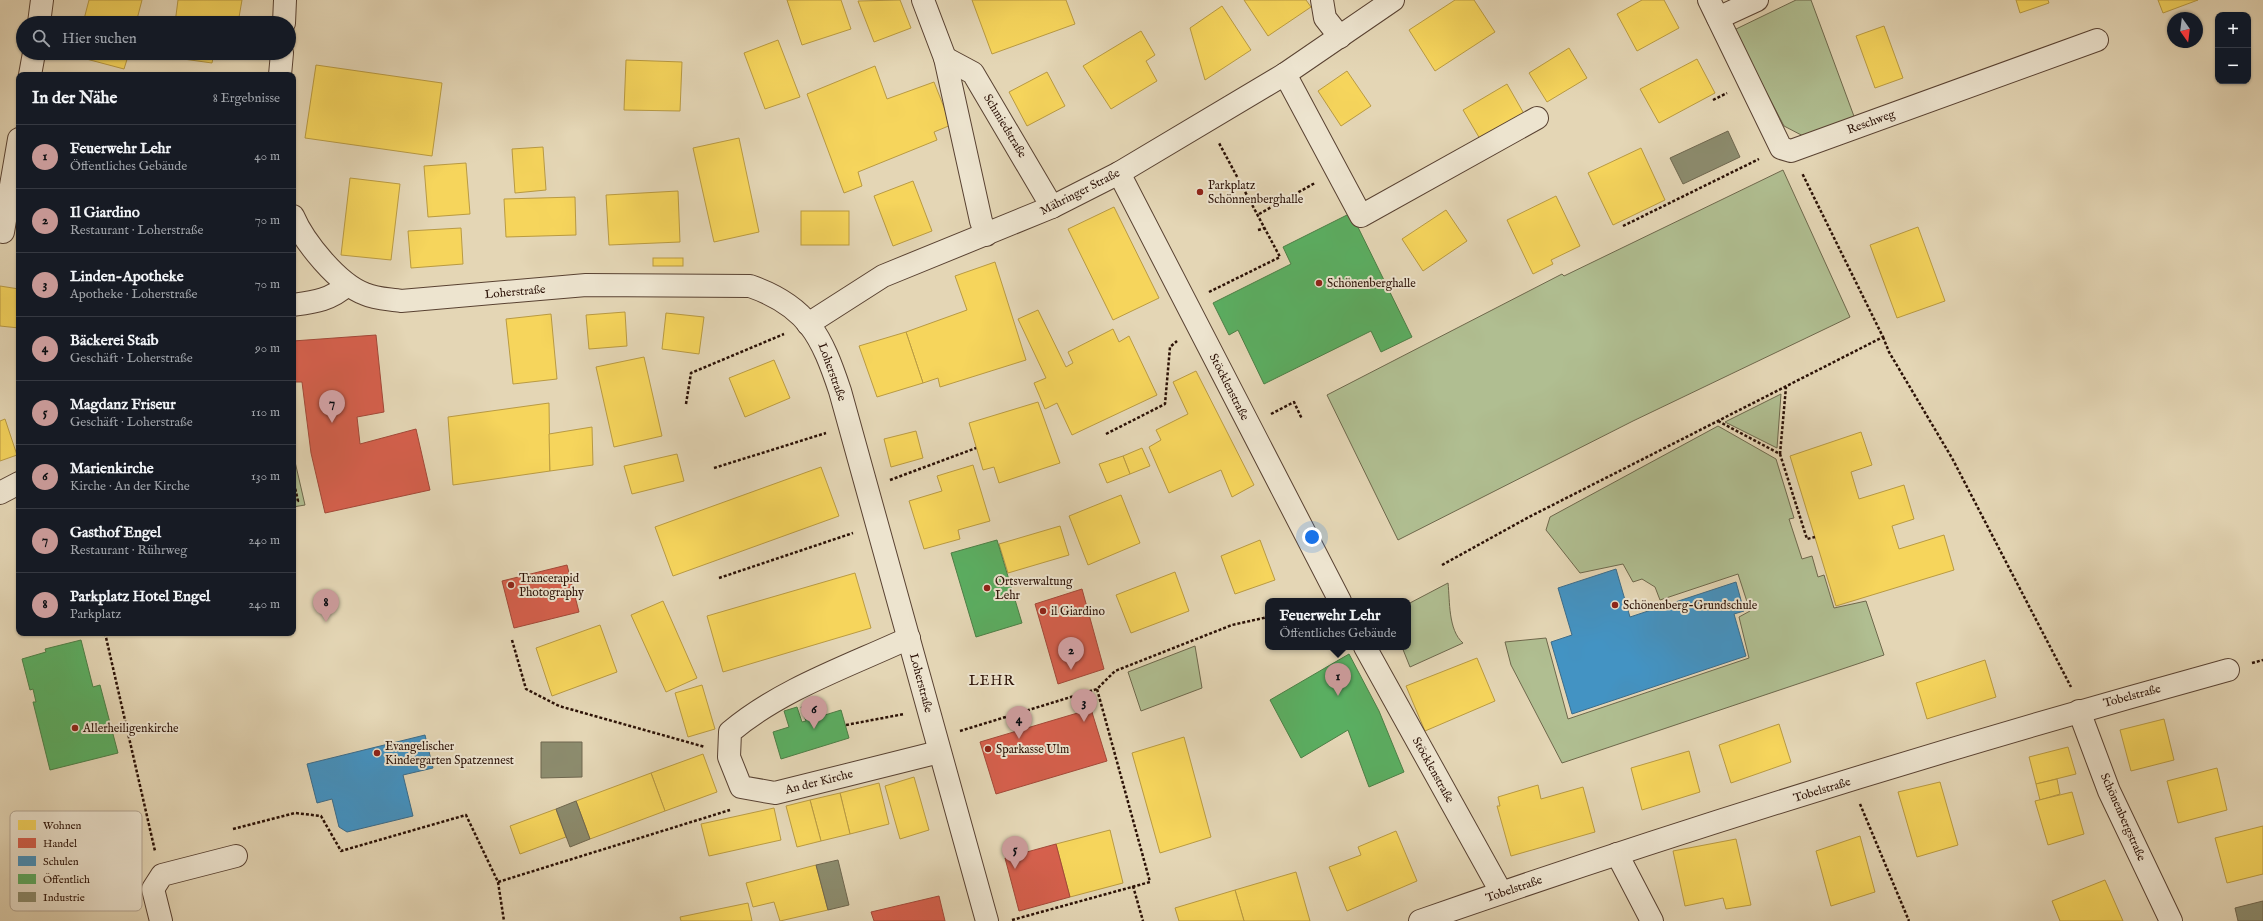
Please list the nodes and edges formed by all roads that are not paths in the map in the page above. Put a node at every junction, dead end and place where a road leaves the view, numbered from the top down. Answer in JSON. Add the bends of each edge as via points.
{"nodes":[{"id":1,"x":42,"y":0,"type":"edge"},
{"id":2,"x":285,"y":0,"type":"edge"},
{"id":3,"x":923,"y":0,"type":"edge"},
{"id":4,"x":1322,"y":0,"type":"edge"},
{"id":5,"x":1393,"y":0,"type":"edge"},
{"id":6,"x":1758,"y":0,"type":"edge"},
{"id":7,"x":1714,"y":9,"type":"edge"},
{"id":8,"x":40,"y":16,"type":"edge"},
{"id":9,"x":284,"y":16,"type":"edge"},
{"id":10,"x":1340,"y":37,"type":"junction"},
{"id":11,"x":2097,"y":40,"type":"dead end"},
{"id":12,"x":945,"y":58,"type":"junction"},
{"id":13,"x":33,"y":60,"type":"edge"},
{"id":14,"x":281,"y":60,"type":"edge"},
{"id":15,"x":31,"y":72,"type":"edge"},
{"id":16,"x":280,"y":72,"type":"edge"},
{"id":17,"x":1285,"y":74,"type":"junction"},
{"id":18,"x":1537,"y":118,"type":"dead end"},
{"id":19,"x":16,"y":163,"type":"edge"},
{"id":20,"x":1119,"y":173,"type":"junction"},
{"id":21,"x":1052,"y":207,"type":"junction"},
{"id":22,"x":296,"y":220,"type":"edge"},
{"id":23,"x":7,"y":234,"type":"edge"},
{"id":24,"x":986,"y":235,"type":"junction"},
{"id":25,"x":347,"y":284,"type":"junction"},
{"id":26,"x":296,"y":305,"type":"edge"},
{"id":27,"x":808,"y":324,"type":"junction"},
{"id":28,"x":16,"y":485,"type":"edge"},
{"id":29,"x":0,"y":493,"type":"edge"},
{"id":30,"x":1338,"y":598,"type":"edge"},
{"id":31,"x":909,"y":638,"type":"junction"},
{"id":32,"x":1367,"y":650,"type":"edge"},
{"id":33,"x":2228,"y":670,"type":"dead end"},
{"id":34,"x":2079,"y":711,"type":"junction"},
{"id":35,"x":939,"y":752,"type":"junction"},
{"id":36,"x":1617,"y":854,"type":"junction"},
{"id":37,"x":236,"y":856,"type":"dead end"},
{"id":38,"x":1502,"y":892,"type":"junction"},
{"id":39,"x":161,"y":921,"type":"edge"},
{"id":40,"x":988,"y":921,"type":"edge"},
{"id":41,"x":1420,"y":921,"type":"edge"},
{"id":42,"x":1652,"y":921,"type":"edge"},
{"id":43,"x":2171,"y":921,"type":"edge"}],
"edges":[{"from":1,"to":8,"type":"street"},
{"from":2,"to":9,"type":"street"},
{"from":3,"to":12,"type":"street"},
{"from":4,"to":10,"type":"street","via":[[1325,18]]},
{"from":5,"to":10,"type":"street","name":"Mähringer Straße"},
{"from":6,"to":7,"type":"street"},
{"from":7,"to":11,"type":"street","name":"Reschweg","via":[[1786,150]]},
{"from":10,"to":17,"type":"street","name":"Mähringer Straße"},
{"from":12,"to":21,"type":"street","name":"Schmiedstraße","via":[[973,73]]},
{"from":12,"to":24,"type":"street"},
{"from":13,"to":15,"type":"street"},
{"from":14,"to":16,"type":"street"},
{"from":17,"to":18,"type":"street","via":[[1361,216]]},
{"from":17,"to":20,"type":"street","name":"Mähringer Straße"},
{"from":19,"to":23,"type":"street"},
{"from":20,"to":21,"type":"street","name":"Mähringer Straße"},
{"from":20,"to":30,"type":"street","name":"Stöcklenstraße"},
{"from":21,"to":24,"type":"street","name":"Mähringer Straße"},
{"from":22,"to":25,"type":"street","name":"Loherstraße","via":[[325,263]]},
{"from":24,"to":27,"type":"street","name":"Mähringer Straße","via":[[883,276]]},
{"from":25,"to":26,"type":"street","via":[[337,294],[318,302]]},
{"from":25,"to":27,"type":"street","name":"Loherstraße","via":[[365,294],[402,301],[592,285],[750,286],[772,294],[786,303]]},
{"from":27,"to":31,"type":"street","name":"Loherstraße","via":[[820,338],[828,356],[868,488]]},
{"from":28,"to":29,"type":"street"},
{"from":31,"to":35,"type":"street","name":"Loherstraße"},
{"from":31,"to":35,"type":"street","name":"An der Kirche","via":[[752,714],[730,732],[729,757],[741,787],[775,793]]},
{"from":32,"to":38,"type":"street","name":"Stöcklenstraße"},
{"from":33,"to":34,"type":"street","name":"Tobelstraße"},
{"from":34,"to":36,"type":"street","name":"Tobelstraße"},
{"from":34,"to":43,"type":"street","name":"Schönenbergstraße","via":[[2109,790]]},
{"from":35,"to":40,"type":"street","name":"Loherstraße"},
{"from":36,"to":38,"type":"street","name":"Tobelstraße"},
{"from":36,"to":42,"type":"street"},
{"from":37,"to":39,"type":"street","via":[[162,875],[153,889]]},
{"from":38,"to":41,"type":"street","name":"Tobelstraße"}]}
